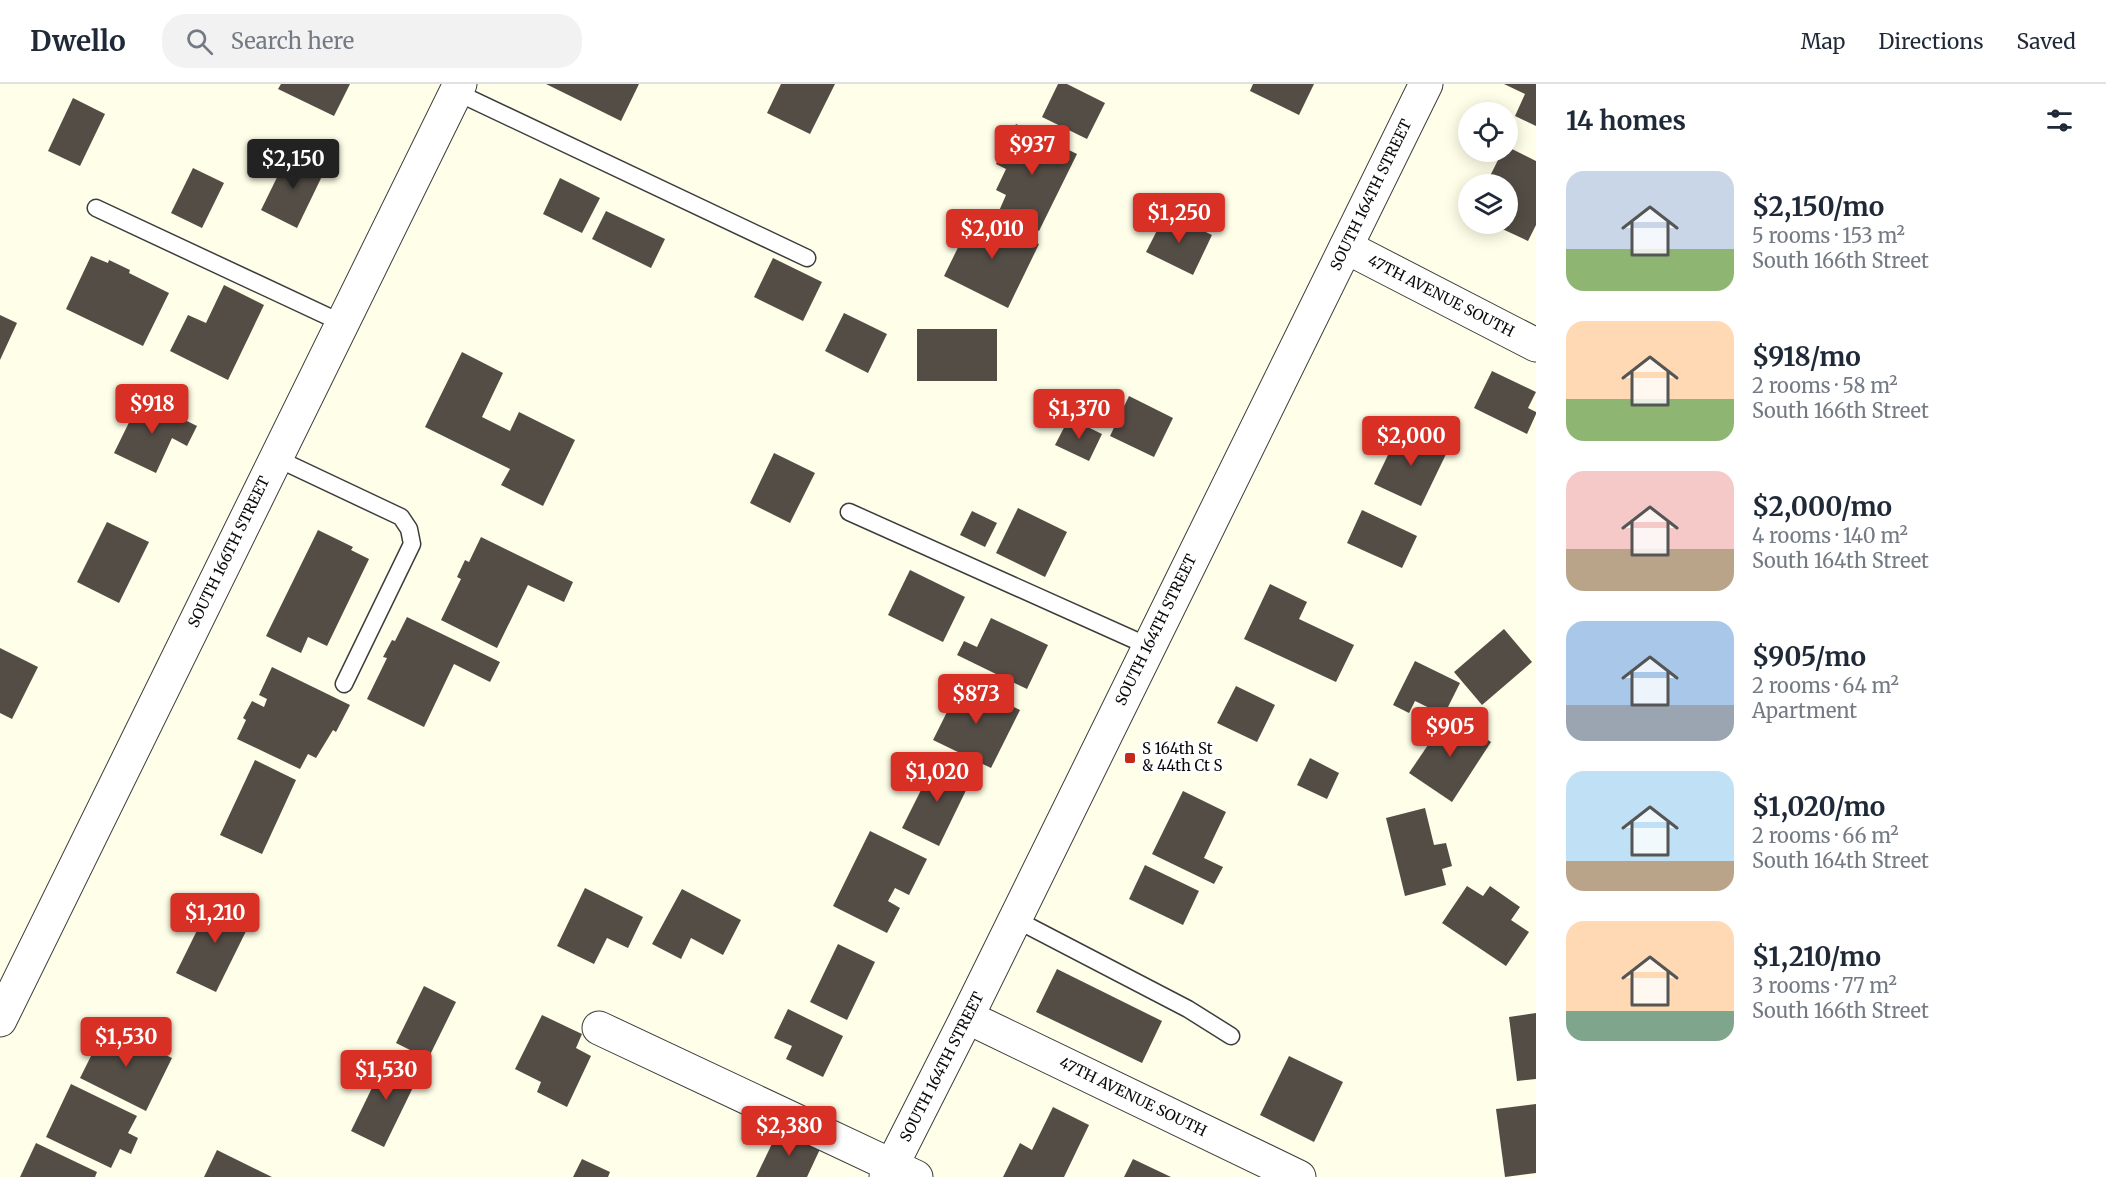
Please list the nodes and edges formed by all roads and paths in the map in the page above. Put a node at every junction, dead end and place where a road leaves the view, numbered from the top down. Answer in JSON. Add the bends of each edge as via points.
{"nodes":[{"id":1,"x":1426,"y":84,"type":"edge"},
{"id":2,"x":458,"y":88,"type":"edge"},
{"id":3,"x":96,"y":208,"type":"dead end"},
{"id":4,"x":1346,"y":247,"type":"junction"},
{"id":5,"x":807,"y":258,"type":"dead end"},
{"id":6,"x":342,"y":323,"type":"junction"},
{"id":7,"x":1536,"y":345,"type":"edge"},
{"id":8,"x":276,"y":458,"type":"junction"},
{"id":9,"x":849,"y":512,"type":"dead end"},
{"id":10,"x":1148,"y":646,"type":"junction"},
{"id":11,"x":344,"y":684,"type":"dead end"},
{"id":12,"x":1015,"y":919,"type":"junction"},
{"id":13,"x":967,"y":1017,"type":"junction"},
{"id":14,"x":0,"y":1020,"type":"edge"},
{"id":15,"x":599,"y":1028,"type":"dead end"},
{"id":16,"x":1231,"y":1036,"type":"dead end"},
{"id":17,"x":898,"y":1173,"type":"edge"},
{"id":18,"x":1299,"y":1177,"type":"edge"}],
"edges":[{"from":1,"to":4,"type":"street","name":"SOUTH 164TH STREET"},
{"from":2,"to":5,"type":"lane"},
{"from":2,"to":6,"type":"street","name":"SOUTH 166TH STREET"},
{"from":3,"to":6,"type":"lane"},
{"from":4,"to":7,"type":"street","name":"47TH AVENUE SOUTH"},
{"from":4,"to":10,"type":"street","name":"SOUTH 164TH STREET"},
{"from":6,"to":8,"type":"street","name":"SOUTH 166TH STREET"},
{"from":8,"to":11,"type":"lane","via":[[401,517],[409,529],[411,544]]},
{"from":8,"to":14,"type":"street","name":"SOUTH 166TH STREET"},
{"from":9,"to":10,"type":"lane"},
{"from":10,"to":12,"type":"street","name":"SOUTH 164TH STREET"},
{"from":12,"to":13,"type":"street","name":"SOUTH 164TH STREET"},
{"from":12,"to":16,"type":"lane","via":[[1188,1009]]},
{"from":13,"to":17,"type":"street","name":"SOUTH 164TH STREET"},
{"from":13,"to":18,"type":"street","name":"47TH AVENUE SOUTH"},
{"from":15,"to":17,"type":"street"}]}
